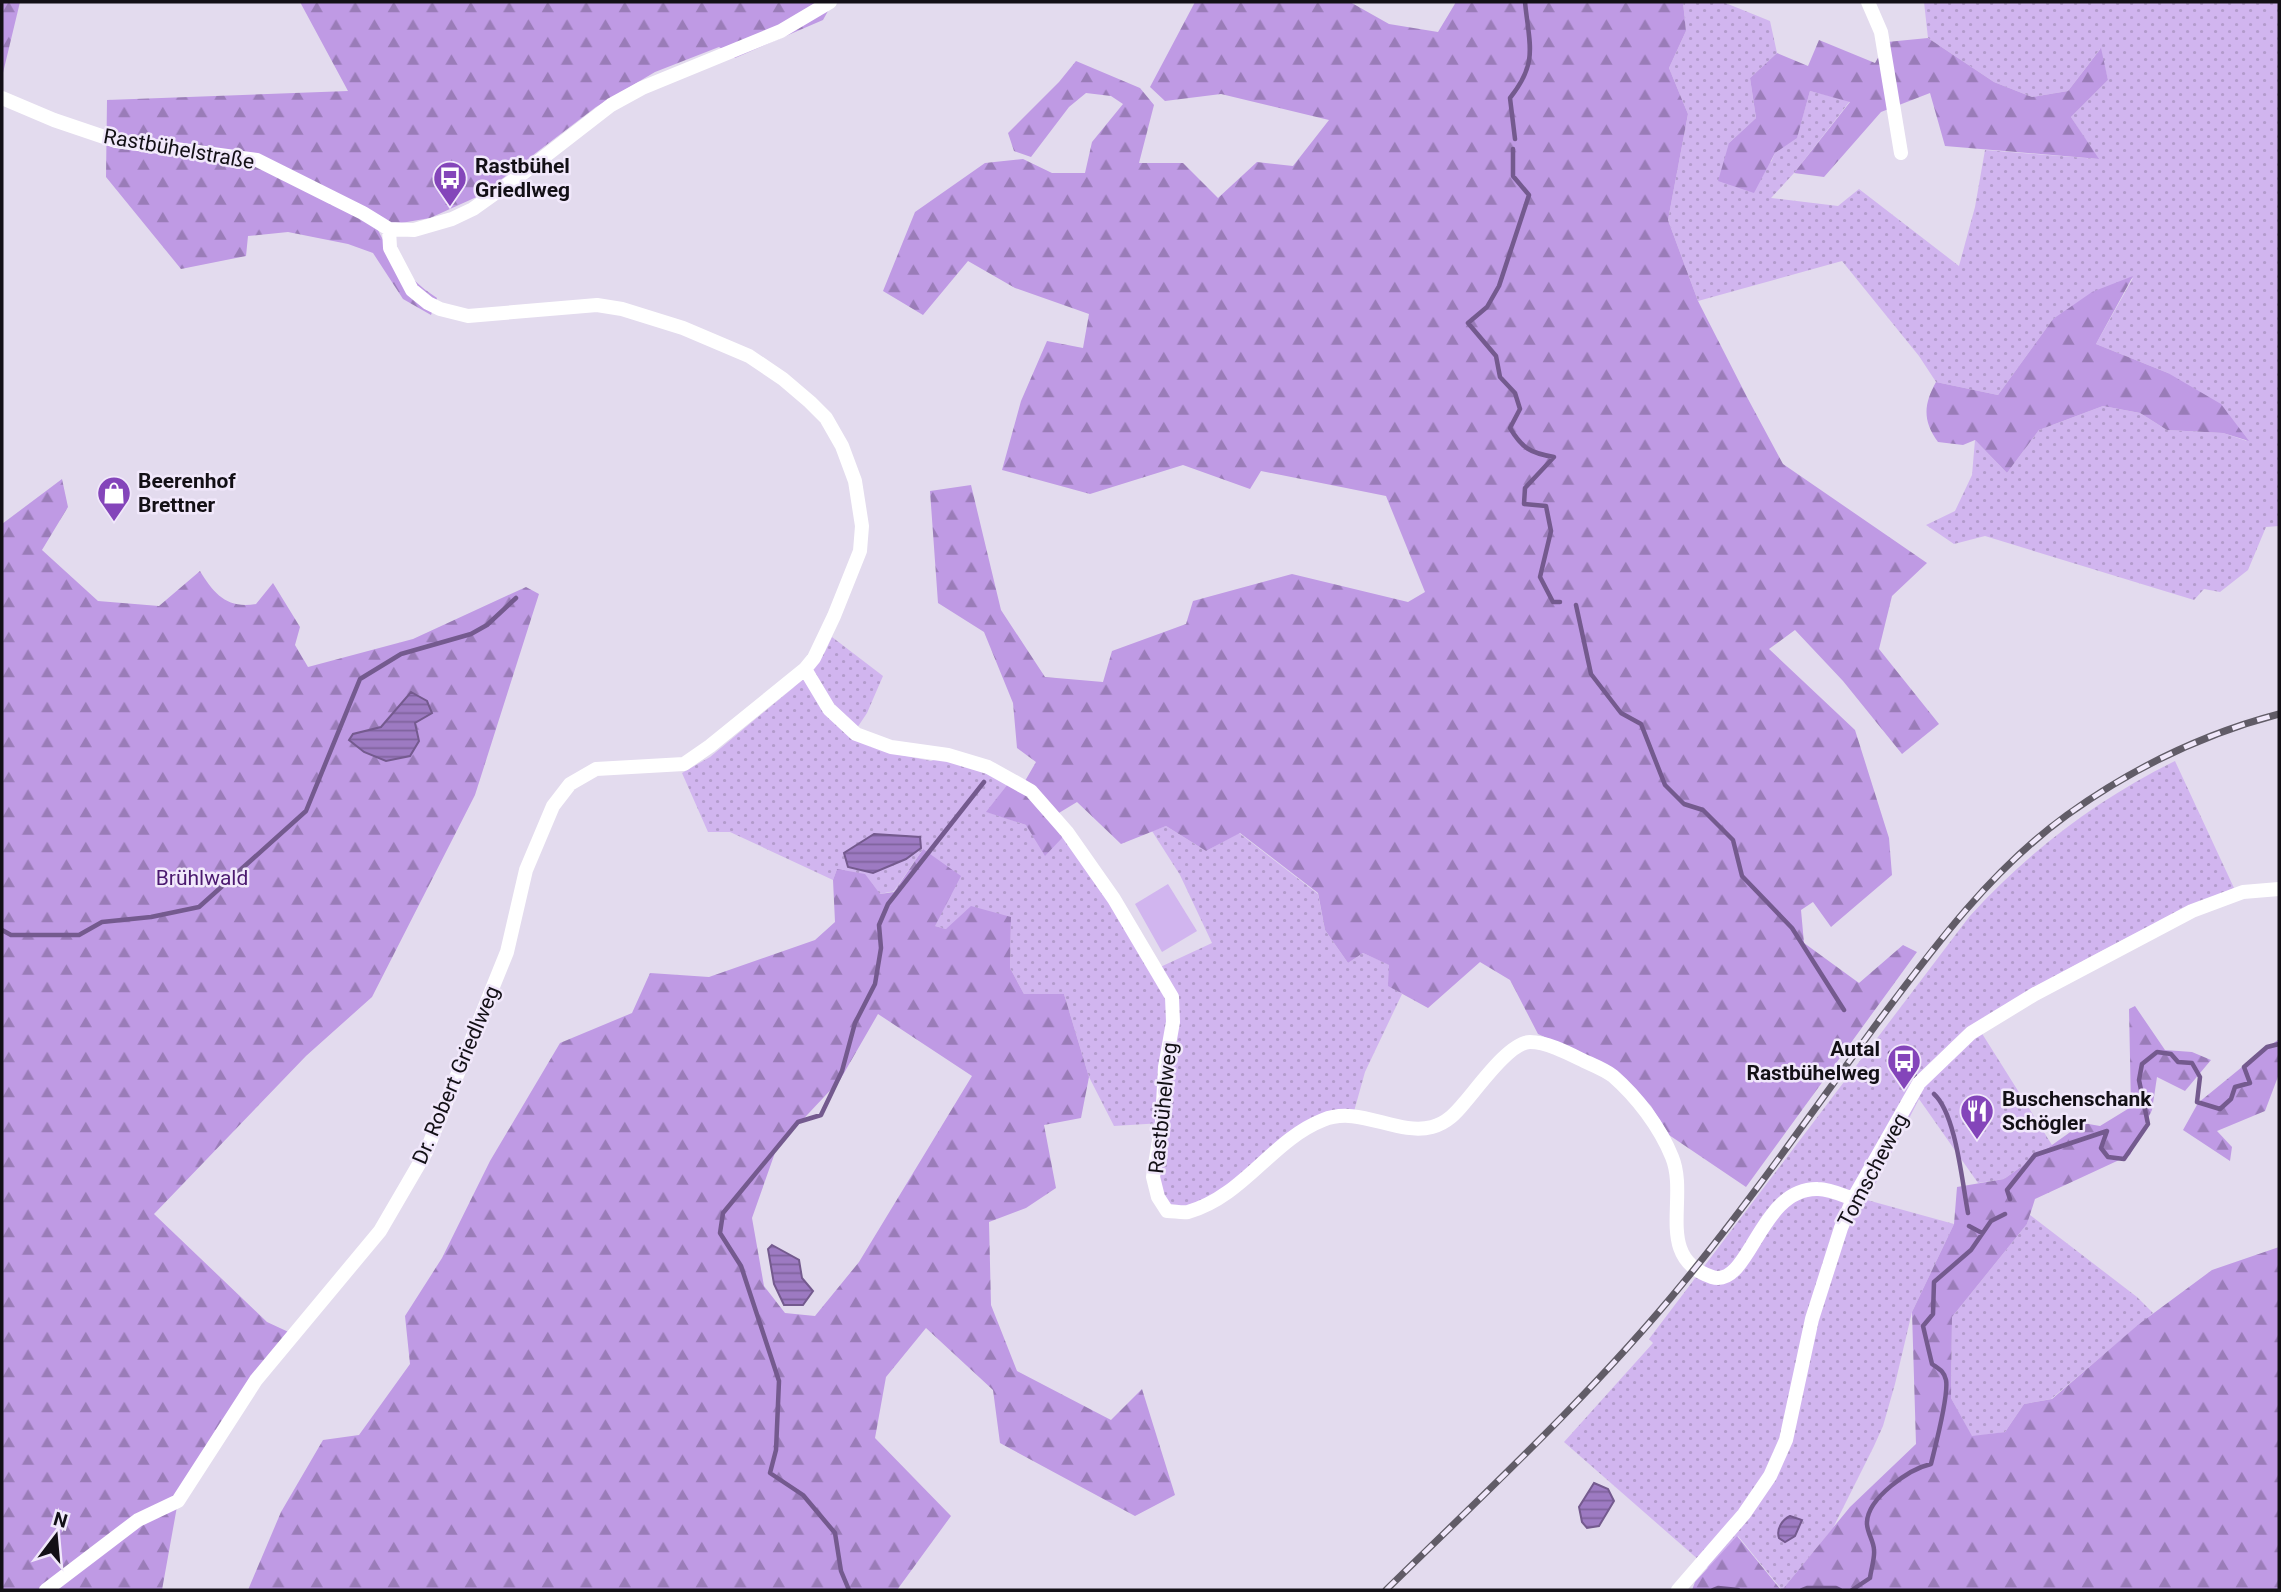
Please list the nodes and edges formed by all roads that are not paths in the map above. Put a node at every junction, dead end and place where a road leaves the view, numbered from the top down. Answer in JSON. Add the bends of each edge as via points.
{"nodes":[{"id":1,"x":830,"y":2,"type":"edge"},
{"id":2,"x":1868,"y":2,"type":"edge"},
{"id":3,"x":2,"y":98,"type":"edge"},
{"id":4,"x":1901,"y":153,"type":"dead end"},
{"id":5,"x":389,"y":229,"type":"junction"},
{"id":6,"x":805,"y":669,"type":"junction"},
{"id":7,"x":2279,"y":889,"type":"edge"},
{"id":8,"x":1853,"y":1199,"type":"junction"},
{"id":9,"x":46,"y":1590,"type":"edge"},
{"id":10,"x":1678,"y":1590,"type":"edge"}],
"edges":[{"from":1,"to":5,"type":"street","via":[[781,32],[658,80],[611,105],[473,209],[414,230]]},
{"from":2,"to":4,"type":"street","via":[[1881,32]]},
{"from":3,"to":5,"type":"street","name":"Rastbühelstraße","via":[[116,141],[257,160]]},
{"from":5,"to":6,"type":"street","via":[[390,248],[412,290],[440,309],[468,316],[597,304],[622,309],[749,356],[826,418],[855,481],[862,526],[860,551],[834,616]]},
{"from":6,"to":8,"type":"street","name":"Rastbühelweg","via":[[829,709],[856,734],[891,747],[948,755],[988,767],[1031,791],[1067,832],[1114,899],[1172,996],[1173,1022],[1153,1177],[1167,1211],[1187,1212],[1212,1201],[1241,1183],[1296,1134],[1325,1118],[1353,1115],[1423,1129],[1437,1126],[1451,1118],[1511,1049],[1528,1042],[1567,1052],[1611,1075],[1644,1109],[1678,1176],[1675,1223],[1680,1253],[1708,1276],[1730,1276],[1769,1216],[1788,1197],[1818,1189]]},
{"from":6,"to":9,"type":"street","name":"Dr. Robert Griedlweg","via":[[684,764],[596,769],[570,784],[553,806],[526,870],[508,953],[436,1129],[380,1231],[256,1380],[178,1501],[138,1520]]},
{"from":7,"to":8,"type":"street","name":"Tomscheweg","via":[[2243,892],[2192,911],[1971,1033],[1919,1083]]},
{"from":8,"to":10,"type":"street","name":"Tomscheweg","via":[[1812,1319],[1786,1440],[1770,1476],[1744,1514]]}]}
